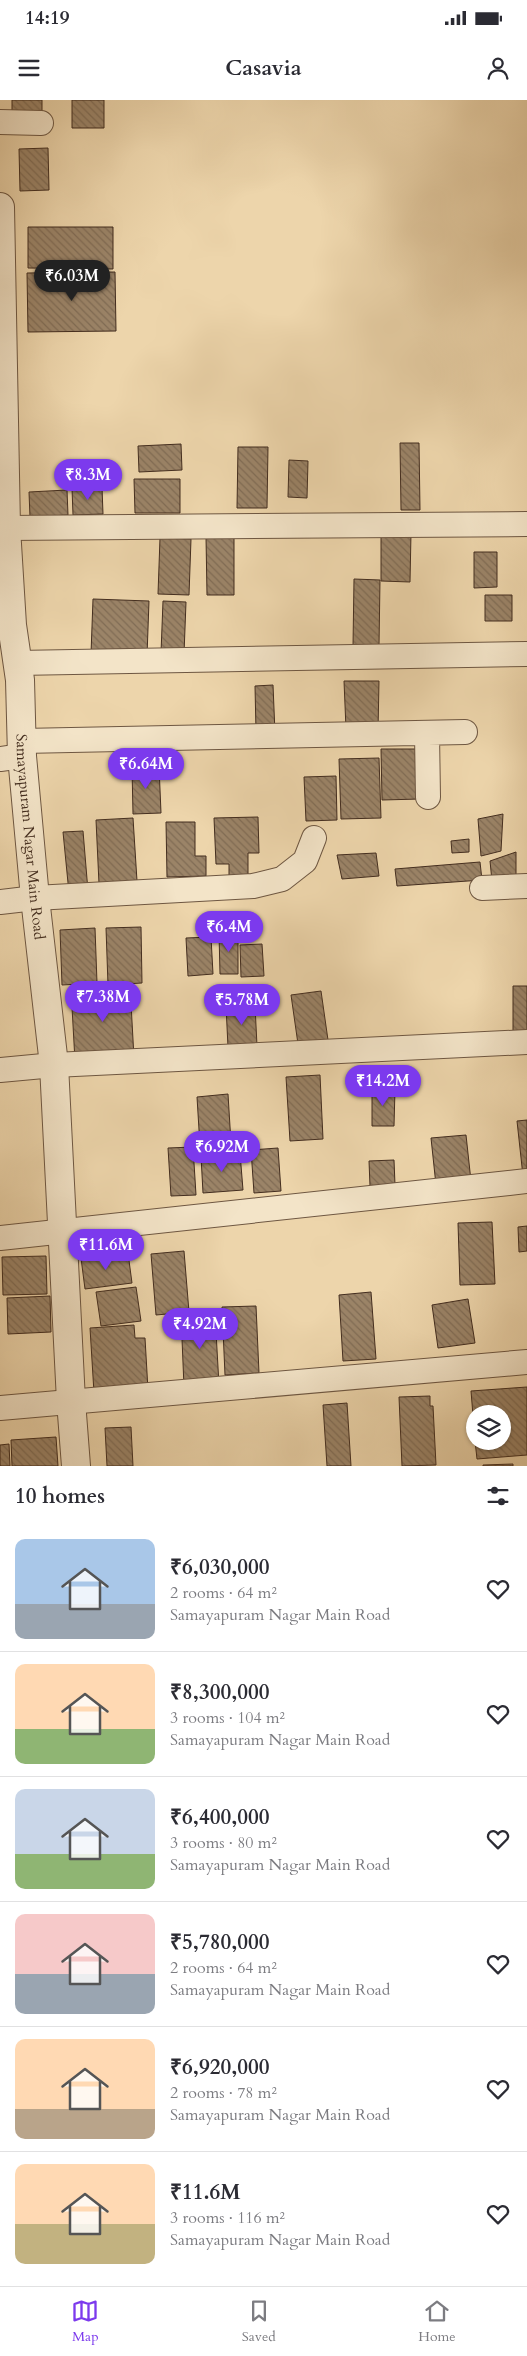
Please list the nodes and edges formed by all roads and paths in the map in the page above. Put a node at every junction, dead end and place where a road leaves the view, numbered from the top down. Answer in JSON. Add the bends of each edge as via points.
{"nodes":[{"id":1,"x":0,"y":122,"type":"edge"},
{"id":2,"x":41,"y":123,"type":"dead end"},
{"id":3,"x":0,"y":208,"type":"edge"},
{"id":4,"x":527,"y":524,"type":"edge"},
{"id":5,"x":6,"y":528,"type":"junction"},
{"id":6,"x":5,"y":606,"type":"edge"},
{"id":7,"x":527,"y":654,"type":"edge"},
{"id":8,"x":17,"y":663,"type":"junction"},
{"id":9,"x":465,"y":732,"type":"dead end"},
{"id":10,"x":427,"y":734,"type":"junction"},
{"id":11,"x":15,"y":752,"type":"edge"},
{"id":12,"x":428,"y":797,"type":"dead end"},
{"id":13,"x":314,"y":838,"type":"dead end"},
{"id":14,"x":527,"y":886,"type":"edge"},
{"id":15,"x":482,"y":888,"type":"dead end"},
{"id":16,"x":35,"y":898,"type":"junction"},
{"id":17,"x":0,"y":902,"type":"edge"},
{"id":18,"x":527,"y":1042,"type":"edge"},
{"id":19,"x":54,"y":1066,"type":"junction"},
{"id":20,"x":0,"y":1070,"type":"edge"},
{"id":21,"x":527,"y":1181,"type":"edge"},
{"id":22,"x":63,"y":1231,"type":"junction"},
{"id":23,"x":0,"y":1238,"type":"edge"},
{"id":24,"x":527,"y":1362,"type":"edge"},
{"id":25,"x":71,"y":1401,"type":"junction"},
{"id":26,"x":0,"y":1408,"type":"edge"},
{"id":27,"x":76,"y":1466,"type":"edge"}],
"edges":[{"from":1,"to":2,"type":"street"},
{"from":3,"to":5,"type":"street","name":"Samayapuram Nagar Main Road"},
{"from":4,"to":5,"type":"street"},
{"from":5,"to":6,"type":"street","name":"Samayapuram Nagar Main Road"},
{"from":6,"to":8,"type":"street","name":"Samayapuram Nagar Main Road"},
{"from":7,"to":8,"type":"street"},
{"from":8,"to":11,"type":"street","name":"Samayapuram Nagar Main Road"},
{"from":9,"to":10,"type":"street"},
{"from":10,"to":11,"type":"street"},
{"from":10,"to":12,"type":"street"},
{"from":11,"to":16,"type":"street","name":"Samayapuram Nagar Main Road"},
{"from":13,"to":16,"type":"street","via":[[305,861],[282,878],[253,886]]},
{"from":14,"to":15,"type":"street"},
{"from":16,"to":17,"type":"street"},
{"from":16,"to":19,"type":"street","name":"Samayapuram Nagar Main Road"},
{"from":18,"to":19,"type":"street"},
{"from":19,"to":20,"type":"street"},
{"from":19,"to":22,"type":"street","name":"Samayapuram Nagar Main Road"},
{"from":21,"to":22,"type":"street"},
{"from":22,"to":23,"type":"street"},
{"from":22,"to":25,"type":"street","name":"Samayapuram Nagar Main Road"},
{"from":24,"to":25,"type":"street"},
{"from":25,"to":26,"type":"street"},
{"from":25,"to":27,"type":"street","name":"Samayapuram Nagar Main Road"}]}
